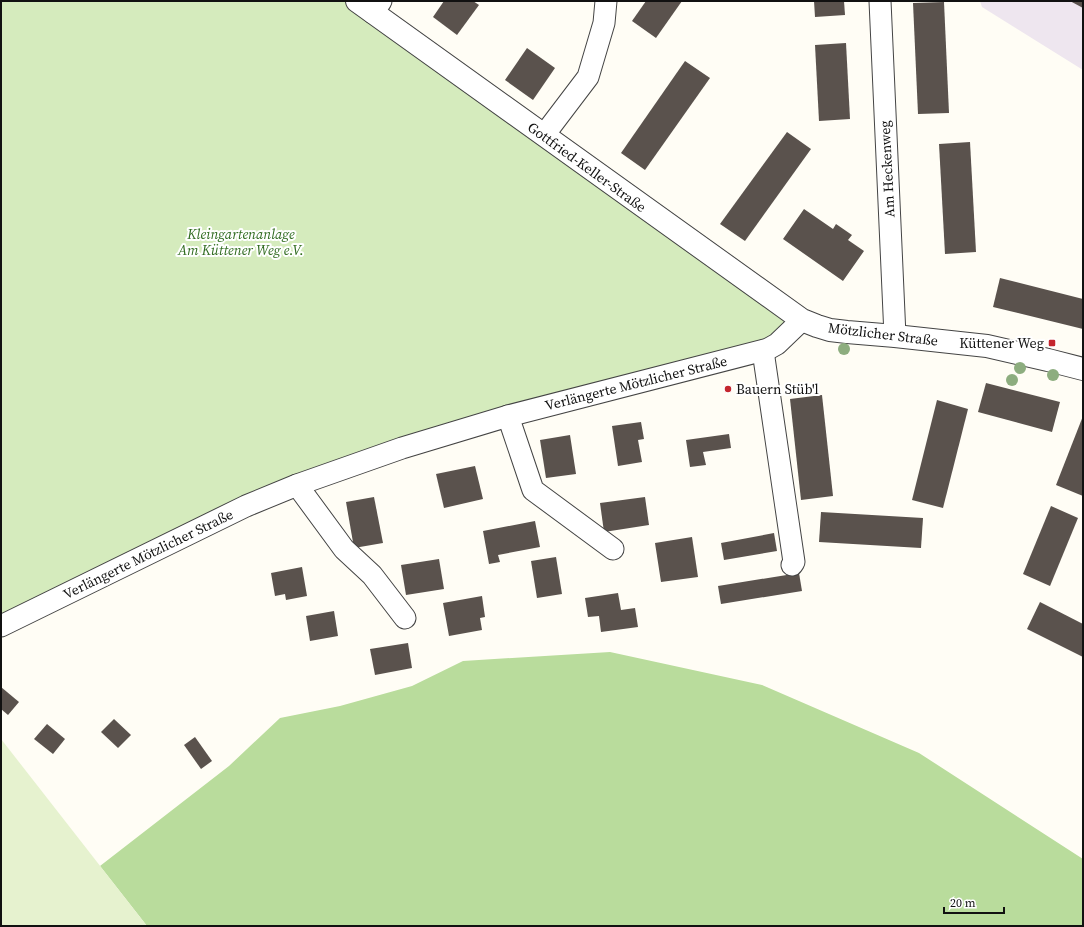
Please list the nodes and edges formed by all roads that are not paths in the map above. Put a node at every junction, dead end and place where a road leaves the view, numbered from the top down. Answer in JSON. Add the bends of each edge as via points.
{"nodes":[{"id":1,"x":606,"y":1,"type":"edge"},
{"id":2,"x":880,"y":1,"type":"edge"},
{"id":3,"x":371,"y":5,"type":"edge"},
{"id":4,"x":544,"y":135,"type":"junction"},
{"id":5,"x":802,"y":320,"type":"junction"},
{"id":6,"x":895,"y":336,"type":"junction"},
{"id":7,"x":763,"y":351,"type":"junction"},
{"id":8,"x":1083,"y":369,"type":"edge"},
{"id":9,"x":508,"y":416,"type":"junction"},
{"id":10,"x":297,"y":485,"type":"junction"},
{"id":11,"x":612,"y":549,"type":"dead end"},
{"id":12,"x":792,"y":565,"type":"dead end"},
{"id":13,"x":405,"y":618,"type":"dead end"},
{"id":14,"x":1,"y":626,"type":"edge"}],
"edges":[{"from":1,"to":4,"type":"street","via":[[604,23],[588,77]]},
{"from":2,"to":6,"type":"street","name":"Am Heckenweg"},
{"from":3,"to":4,"type":"street","name":"Gottfried-Keller-Straße"},
{"from":4,"to":5,"type":"street","name":"Gottfried-Keller-Straße"},
{"from":5,"to":6,"type":"street","name":"Mötzlicher Straße","via":[[830,330]]},
{"from":5,"to":7,"type":"street","name":"Verlängerte Mötzlicher Straße","via":[[777,344]]},
{"from":6,"to":8,"type":"street","name":"Mötzlicher Straße","via":[[987,346]]},
{"from":7,"to":9,"type":"street","name":"Verlängerte Mötzlicher Straße"},
{"from":7,"to":12,"type":"street","via":[[794,562]]},
{"from":9,"to":10,"type":"street","name":"Verlängerte Mötzlicher Straße","via":[[402,448]]},
{"from":9,"to":11,"type":"street","via":[[533,490]]},
{"from":10,"to":13,"type":"street","via":[[344,549],[372,575]]},
{"from":10,"to":14,"type":"street","name":"Verlängerte Mötzlicher Straße","via":[[246,506]]}]}
